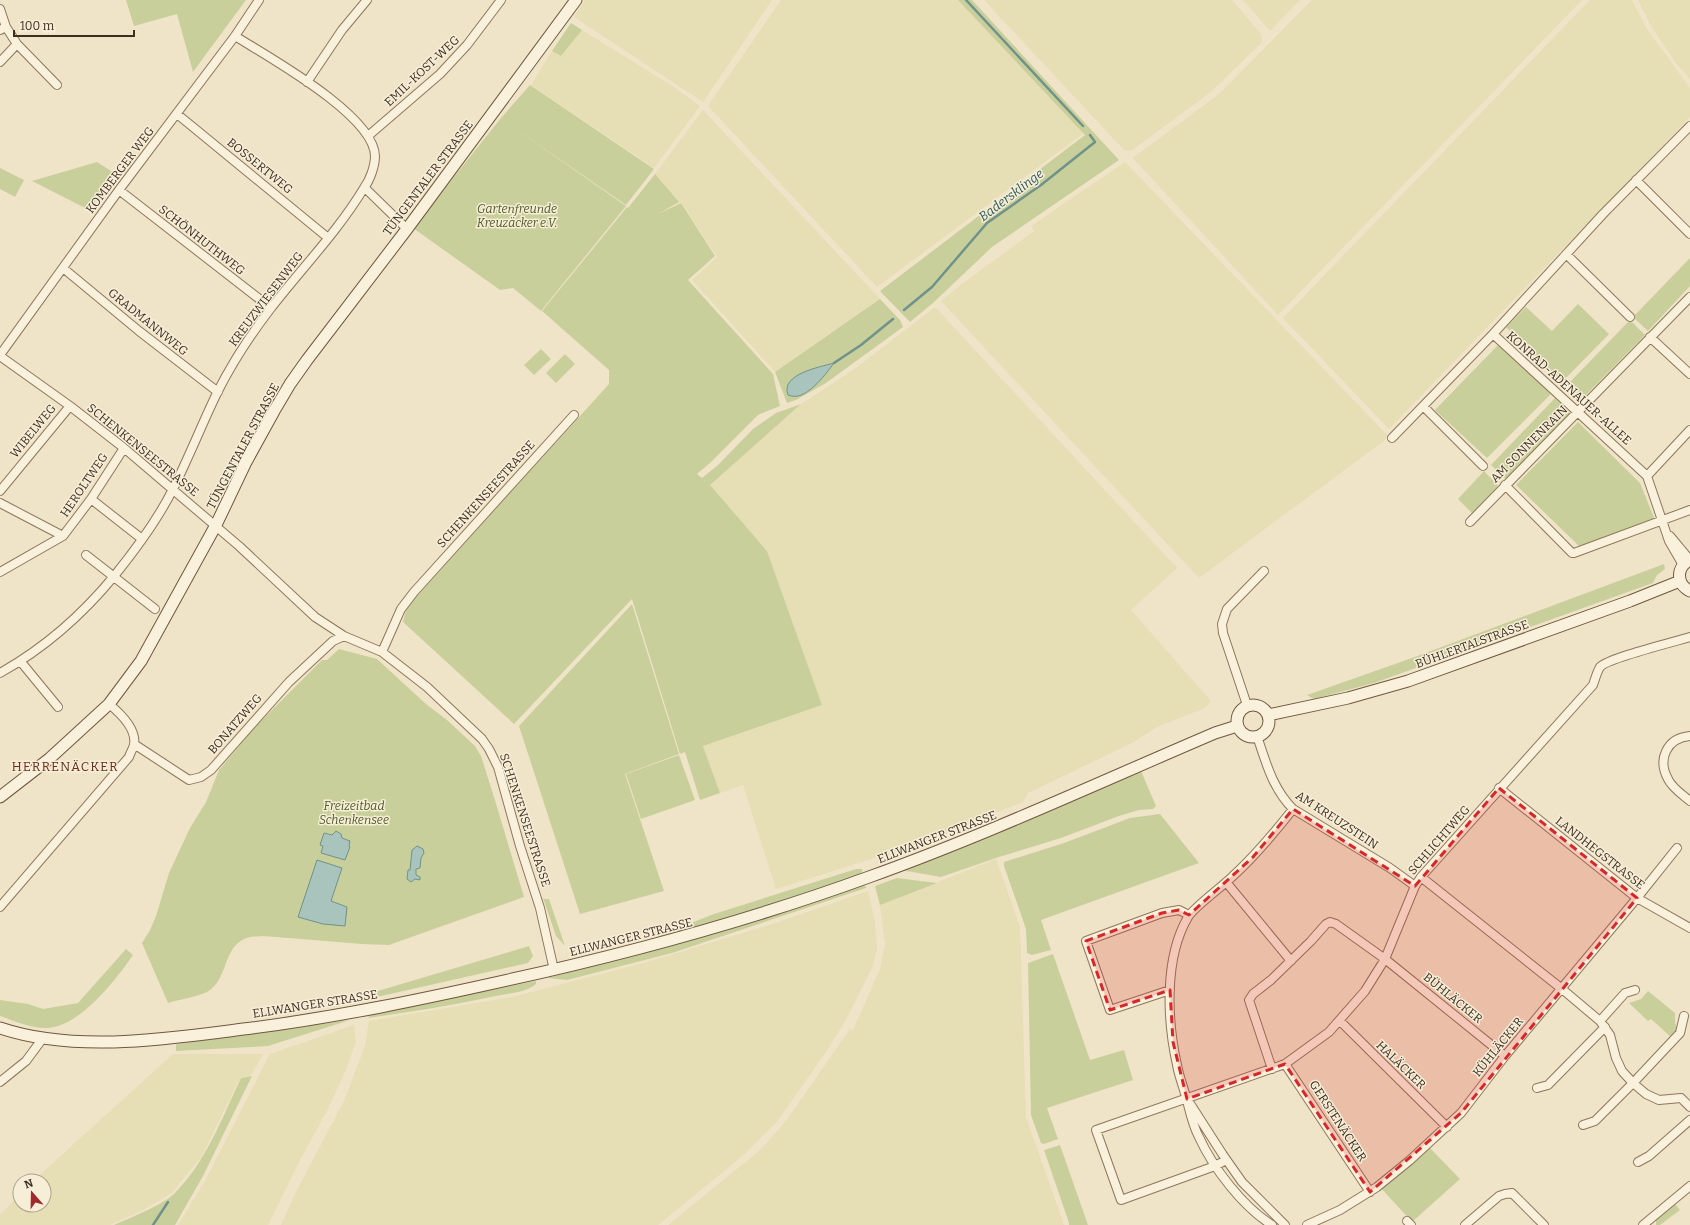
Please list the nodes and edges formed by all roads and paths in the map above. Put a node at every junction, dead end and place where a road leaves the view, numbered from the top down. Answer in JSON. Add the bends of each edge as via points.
{"nodes":[{"id":1,"x":259,"y":0,"type":"edge"},
{"id":2,"x":367,"y":0,"type":"edge"},
{"id":3,"x":501,"y":0,"type":"edge"},
{"id":4,"x":576,"y":0,"type":"edge"},
{"id":5,"x":0,"y":9,"type":"edge"},
{"id":6,"x":3,"y":28,"type":"edge"},
{"id":7,"x":235,"y":36,"type":"junction"},
{"id":8,"x":16,"y":44,"type":"junction"},
{"id":9,"x":0,"y":62,"type":"edge"},
{"id":10,"x":308,"y":82,"type":"junction"},
{"id":11,"x":57,"y":85,"type":"dead end"},
{"id":12,"x":177,"y":114,"type":"junction"},
{"id":13,"x":1690,"y":126,"type":"edge"},
{"id":14,"x":368,"y":136,"type":"junction"},
{"id":15,"x":1636,"y":180,"type":"junction"},
{"id":16,"x":365,"y":188,"type":"junction"},
{"id":17,"x":119,"y":190,"type":"junction"},
{"id":18,"x":407,"y":229,"type":"junction"},
{"id":19,"x":1690,"y":234,"type":"edge"},
{"id":20,"x":327,"y":237,"type":"junction"},
{"id":21,"x":1566,"y":254,"type":"junction"},
{"id":22,"x":63,"y":268,"type":"junction"},
{"id":23,"x":1690,"y":297,"type":"edge"},
{"id":24,"x":270,"y":308,"type":"junction"},
{"id":25,"x":1630,"y":317,"type":"dead end"},
{"id":26,"x":1493,"y":334,"type":"junction"},
{"id":27,"x":1650,"y":337,"type":"junction"},
{"id":28,"x":0,"y":356,"type":"edge"},
{"id":29,"x":1690,"y":374,"type":"edge"},
{"id":30,"x":218,"y":392,"type":"junction"},
{"id":31,"x":70,"y":406,"type":"junction"},
{"id":32,"x":1423,"y":406,"type":"junction"},
{"id":33,"x":1578,"y":412,"type":"junction"},
{"id":34,"x":574,"y":415,"type":"dead end"},
{"id":35,"x":1690,"y":430,"type":"edge"},
{"id":36,"x":1392,"y":438,"type":"dead end"},
{"id":37,"x":124,"y":448,"type":"junction"},
{"id":38,"x":1483,"y":466,"type":"dead end"},
{"id":39,"x":1647,"y":476,"type":"junction"},
{"id":40,"x":1505,"y":485,"type":"junction"},
{"id":41,"x":173,"y":490,"type":"junction"},
{"id":42,"x":0,"y":491,"type":"edge"},
{"id":43,"x":91,"y":499,"type":"junction"},
{"id":44,"x":0,"y":503,"type":"edge"},
{"id":45,"x":1690,"y":510,"type":"edge"},
{"id":46,"x":1662,"y":521,"type":"junction"},
{"id":47,"x":1470,"y":522,"type":"dead end"},
{"id":48,"x":216,"y":525,"type":"junction"},
{"id":49,"x":63,"y":536,"type":"junction"},
{"id":50,"x":142,"y":539,"type":"junction"},
{"id":51,"x":86,"y":555,"type":"dead end"},
{"id":52,"x":1686,"y":562,"type":"edge"},
{"id":53,"x":1264,"y":571,"type":"dead end"},
{"id":54,"x":0,"y":572,"type":"edge"},
{"id":55,"x":114,"y":576,"type":"junction"},
{"id":56,"x":1680,"y":581,"type":"junction"},
{"id":57,"x":1690,"y":590,"type":"edge"},
{"id":58,"x":155,"y":609,"type":"dead end"},
{"id":59,"x":344,"y":636,"type":"junction"},
{"id":60,"x":1690,"y":637,"type":"edge"},
{"id":61,"x":382,"y":652,"type":"junction"},
{"id":62,"x":21,"y":662,"type":"junction"},
{"id":63,"x":0,"y":674,"type":"edge"},
{"id":64,"x":109,"y":704,"type":"junction"},
{"id":65,"x":1247,"y":705,"type":"junction"},
{"id":66,"x":58,"y":707,"type":"dead end"},
{"id":67,"x":1268,"y":715,"type":"junction"},
{"id":68,"x":1237,"y":726,"type":"junction"},
{"id":69,"x":1257,"y":736,"type":"junction"},
{"id":70,"x":1690,"y":736,"type":"edge"},
{"id":71,"x":134,"y":744,"type":"junction"},
{"id":72,"x":1499,"y":788,"type":"junction"},
{"id":73,"x":0,"y":797,"type":"edge"},
{"id":74,"x":1690,"y":801,"type":"edge"},
{"id":75,"x":1293,"y":809,"type":"junction"},
{"id":76,"x":1677,"y":848,"type":"dead end"},
{"id":77,"x":1421,"y":877,"type":"junction"},
{"id":78,"x":1226,"y":882,"type":"junction"},
{"id":79,"x":1415,"y":886,"type":"junction"},
{"id":80,"x":1637,"y":898,"type":"junction"},
{"id":81,"x":0,"y":907,"type":"edge"},
{"id":82,"x":1189,"y":915,"type":"junction"},
{"id":83,"x":1690,"y":928,"type":"edge"},
{"id":84,"x":1385,"y":959,"type":"junction"},
{"id":85,"x":1291,"y":961,"type":"junction"},
{"id":86,"x":554,"y":970,"type":"junction"},
{"id":87,"x":1562,"y":989,"type":"junction"},
{"id":88,"x":1170,"y":990,"type":"junction"},
{"id":89,"x":1635,"y":990,"type":"dead end"},
{"id":90,"x":1684,"y":1016,"type":"dead end"},
{"id":91,"x":1340,"y":1021,"type":"junction"},
{"id":92,"x":1603,"y":1024,"type":"junction"},
{"id":93,"x":0,"y":1028,"type":"edge"},
{"id":94,"x":43,"y":1038,"type":"junction"},
{"id":95,"x":1505,"y":1056,"type":"junction"},
{"id":96,"x":1285,"y":1064,"type":"junction"},
{"id":97,"x":1272,"y":1069,"type":"junction"},
{"id":98,"x":0,"y":1082,"type":"edge"},
{"id":99,"x":1633,"y":1083,"type":"junction"},
{"id":100,"x":1537,"y":1088,"type":"dead end"},
{"id":101,"x":1187,"y":1099,"type":"junction"},
{"id":102,"x":1690,"y":1107,"type":"edge"},
{"id":103,"x":1690,"y":1120,"type":"edge"},
{"id":104,"x":1583,"y":1125,"type":"dead end"},
{"id":105,"x":1447,"y":1126,"type":"junction"},
{"id":106,"x":1226,"y":1160,"type":"junction"},
{"id":107,"x":1638,"y":1162,"type":"dead end"},
{"id":108,"x":1215,"y":1166,"type":"junction"},
{"id":109,"x":1690,"y":1186,"type":"edge"},
{"id":110,"x":1370,"y":1192,"type":"junction"},
{"id":111,"x":1645,"y":1224,"type":"edge"},
{"id":112,"x":1272,"y":1225,"type":"edge"},
{"id":113,"x":1285,"y":1225,"type":"edge"},
{"id":114,"x":1307,"y":1225,"type":"edge"},
{"id":115,"x":1465,"y":1225,"type":"edge"},
{"id":116,"x":1544,"y":1225,"type":"edge"}],
"edges":[{"from":1,"to":7,"type":"street","name":"KOMBERGER WEG"},
{"from":2,"to":10,"type":"street","via":[[342,30]]},
{"from":3,"to":14,"type":"street","name":"EMIL-KOST-WEG","via":[[467,45],[440,74]]},
{"from":4,"to":18,"type":"main road","name":"TÜNGENTALER STRASSE"},
{"from":5,"to":6,"type":"street"},
{"from":6,"to":8,"type":"street"},
{"from":7,"to":10,"type":"street","name":"KREUZWIESENWEG"},
{"from":7,"to":12,"type":"street","name":"KOMBERGER WEG"},
{"from":8,"to":9,"type":"street"},
{"from":8,"to":11,"type":"street"},
{"from":10,"to":14,"type":"street","name":"KREUZWIESENWEG","via":[[352,117]]},
{"from":12,"to":17,"type":"street","name":"KOMBERGER WEG"},
{"from":12,"to":20,"type":"street","name":"BOSSERTWEG"},
{"from":13,"to":15,"type":"street"},
{"from":14,"to":16,"type":"street","name":"KREUZWIESENWEG","via":[[375,157]]},
{"from":15,"to":19,"type":"street"},
{"from":15,"to":21,"type":"street"},
{"from":16,"to":18,"type":"street"},
{"from":16,"to":20,"type":"street","name":"KREUZWIESENWEG"},
{"from":17,"to":22,"type":"street","name":"KOMBERGER WEG"},
{"from":17,"to":24,"type":"street","name":"SCHÖNHUTHWEG"},
{"from":18,"to":48,"type":"main road","name":"TÜNGENTALER STRASSE","via":[[286,391]]},
{"from":20,"to":24,"type":"street","name":"KREUZWIESENWEG"},
{"from":21,"to":25,"type":"street"},
{"from":21,"to":26,"type":"street"},
{"from":22,"to":28,"type":"street","name":"KOMBERGER WEG"},
{"from":22,"to":30,"type":"street","name":"GRADMANNWEG","via":[[139,332]]},
{"from":23,"to":27,"type":"street","name":"AM SONNENRAIN"},
{"from":24,"to":30,"type":"street","name":"KREUZWIESENWEG","via":[[242,348]]},
{"from":26,"to":32,"type":"street","name":"KONRAD-ADENAUER-ALLEE"},
{"from":26,"to":33,"type":"street","name":"KONRAD-ADENAUER-ALLEE"},
{"from":27,"to":29,"type":"street"},
{"from":27,"to":33,"type":"street","name":"AM SONNENRAIN"},
{"from":28,"to":31,"type":"street","name":"SCHENKENSEESTRASSE"},
{"from":30,"to":41,"type":"street","name":"KREUZWIESENWEG"},
{"from":31,"to":37,"type":"street","name":"SCHENKENSEESTRASSE"},
{"from":31,"to":42,"type":"street","name":"WIBELWEG"},
{"from":32,"to":36,"type":"street","name":"KONRAD-ADENAUER-ALLEE"},
{"from":32,"to":38,"type":"street"},
{"from":33,"to":39,"type":"street","name":"KONRAD-ADENAUER-ALLEE"},
{"from":33,"to":40,"type":"street","name":"AM SONNENRAIN"},
{"from":34,"to":61,"type":"street","name":"SCHENKENSEESTRASSE","via":[[401,608]]},
{"from":35,"to":39,"type":"street"},
{"from":37,"to":41,"type":"street","name":"SCHENKENSEESTRASSE"},
{"from":37,"to":43,"type":"street","name":"HEROLTWEG"},
{"from":39,"to":46,"type":"street"},
{"from":40,"to":46,"type":"street","via":[[1572,553]]},
{"from":40,"to":47,"type":"street","name":"AM SONNENRAIN"},
{"from":41,"to":48,"type":"street","name":"SCHENKENSEESTRASSE"},
{"from":41,"to":50,"type":"street","name":"KREUZWIESENWEG"},
{"from":43,"to":49,"type":"street","name":"HEROLTWEG"},
{"from":43,"to":50,"type":"street"},
{"from":44,"to":49,"type":"street"},
{"from":45,"to":46,"type":"street"},
{"from":46,"to":52,"type":"street"},
{"from":48,"to":59,"type":"street","name":"SCHENKENSEESTRASSE","via":[[316,617]]},
{"from":48,"to":64,"type":"main road","name":"TÜNGENTALER STRASSE","via":[[140,661]]},
{"from":49,"to":54,"type":"street"},
{"from":50,"to":55,"type":"street","name":"KREUZWIESENWEG"},
{"from":51,"to":55,"type":"street"},
{"from":52,"to":56,"type":"main road","via":[[1679,572]]},
{"from":53,"to":65,"type":"street","via":[[1227,610],[1222,624]]},
{"from":55,"to":58,"type":"street"},
{"from":55,"to":62,"type":"street","name":"KREUZWIESENWEG","via":[[65,626]]},
{"from":56,"to":57,"type":"main road"},
{"from":56,"to":67,"type":"main road","name":"BÜHLERTALSTRASSE","via":[[1408,681],[1348,698]]},
{"from":59,"to":61,"type":"street","name":"SCHENKENSEESTRASSE"},
{"from":59,"to":71,"type":"street","name":"BONATZWEG","via":[[333,641],[289,682],[211,770],[200,778],[189,780]]},
{"from":60,"to":72,"type":"street","name":"SCHLICHTWEG","via":[[1606,663],[1600,668],[1593,685]]},
{"from":61,"to":86,"type":"street","name":"SCHENKENSEESTRASSE","via":[[427,687],[489,748],[498,767],[540,908]]},
{"from":62,"to":63,"type":"street","name":"KREUZWIESENWEG"},
{"from":62,"to":66,"type":"street"},
{"from":64,"to":71,"type":"street","via":[[121,713],[131,729]]},
{"from":64,"to":73,"type":"main road","name":"TÜNGENTALER STRASSE","via":[[76,735]]},
{"from":65,"to":67,"type":"main road","via":[[1262,707]]},
{"from":65,"to":68,"type":"main road","via":[[1239,711]]},
{"from":67,"to":69,"type":"main road","via":[[1268,726]]},
{"from":68,"to":69,"type":"main road","via":[[1243,734]]},
{"from":68,"to":86,"type":"main road","name":"ELLWANGER STRASSE","via":[[1214,733],[999,827],[866,878],[731,924]]},
{"from":69,"to":75,"type":"street","name":"AM KREUZSTEIN","via":[[1275,786]]},
{"from":70,"to":74,"type":"street","via":[[1672,743],[1665,752],[1663,762],[1667,779]]},
{"from":71,"to":81,"type":"street","via":[[129,757]]},
{"from":72,"to":77,"type":"street","name":"SCHLICHTWEG"},
{"from":72,"to":80,"type":"street","name":"LANDHEGSTRASSE"},
{"from":75,"to":78,"type":"street","via":[[1253,857]]},
{"from":75,"to":79,"type":"street","name":"AM KREUZSTEIN"},
{"from":76,"to":80,"type":"street","name":"KÜHLÄCKER"},
{"from":77,"to":79,"type":"street","name":"SCHLICHTWEG"},
{"from":77,"to":87,"type":"street"},
{"from":78,"to":82,"type":"street"},
{"from":78,"to":85,"type":"street"},
{"from":79,"to":84,"type":"street","name":"SCHLICHTWEG"},
{"from":80,"to":83,"type":"street","name":"LANDHEGSTRASSE"},
{"from":80,"to":87,"type":"street","name":"KÜHLÄCKER"},
{"from":82,"to":88,"type":"street","via":[[1175,951]]},
{"from":82,"to":88,"type":"street","via":[[1179,910],[1162,913],[1086,941],[1110,1010]]},
{"from":84,"to":85,"type":"street","name":"BÜHLÄCKER","via":[[1330,922]]},
{"from":84,"to":91,"type":"street","name":"SCHLICHTWEG","via":[[1365,991]]},
{"from":84,"to":95,"type":"street","name":"BÜHLÄCKER"},
{"from":85,"to":97,"type":"street","via":[[1249,1000]]},
{"from":86,"to":94,"type":"main road","name":"ELLWANGER STRASSE","via":[[360,1012],[273,1025],[165,1038],[104,1042]]},
{"from":87,"to":92,"type":"street"},
{"from":87,"to":95,"type":"street","name":"KÜHLÄCKER"},
{"from":88,"to":101,"type":"street","via":[[1170,1013],[1177,1064]]},
{"from":89,"to":92,"type":"street","via":[[1625,993]]},
{"from":90,"to":99,"type":"street","via":[[1680,1033]]},
{"from":91,"to":96,"type":"street","name":"SCHLICHTWEG"},
{"from":91,"to":105,"type":"street","name":"HALÄCKER"},
{"from":92,"to":99,"type":"street","via":[[1610,1035],[1619,1065]]},
{"from":92,"to":100,"type":"street","via":[[1548,1085]]},
{"from":93,"to":94,"type":"main road","name":"ELLWANGER STRASSE"},
{"from":94,"to":98,"type":"street","via":[[26,1061]]},
{"from":95,"to":105,"type":"street","name":"KÜHLÄCKER","via":[[1461,1113]]},
{"from":96,"to":97,"type":"street","name":"SCHLICHTWEG"},
{"from":96,"to":110,"type":"street","name":"GERSTENÄCKER"},
{"from":97,"to":101,"type":"street","name":"SCHLICHTWEG"},
{"from":99,"to":102,"type":"street","via":[[1646,1094],[1659,1100],[1681,1098]]},
{"from":99,"to":104,"type":"street","via":[[1595,1121]]},
{"from":101,"to":106,"type":"street"},
{"from":101,"to":108,"type":"street","via":[[1199,1138]]},
{"from":101,"to":108,"type":"street","name":"SCHLICHTWEG","via":[[1096,1130],[1120,1200]]},
{"from":103,"to":107,"type":"street","via":[[1649,1156]]},
{"from":105,"to":110,"type":"street","name":"KÜHLÄCKER"},
{"from":106,"to":108,"type":"street"},
{"from":106,"to":113,"type":"street","via":[[1242,1182]]},
{"from":108,"to":112,"type":"street","via":[[1250,1207]]},
{"from":109,"to":111,"type":"street"},
{"from":110,"to":114,"type":"street","name":"KÜHLÄCKER","via":[[1340,1210]]},
{"from":115,"to":116,"type":"street","via":[[1499,1196],[1512,1193]]}]}
